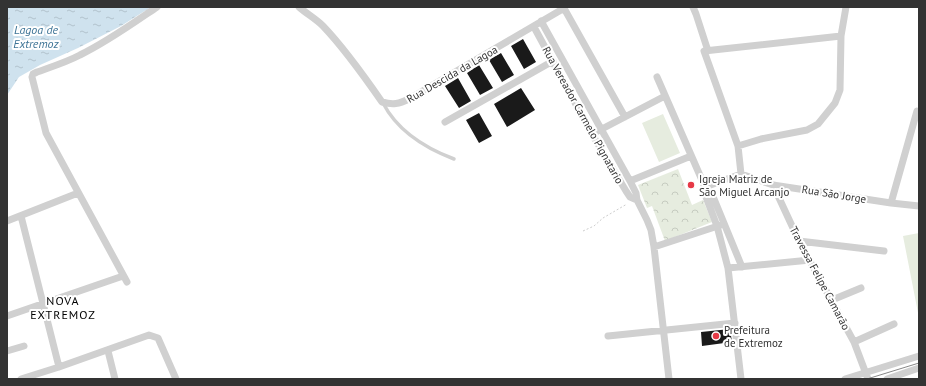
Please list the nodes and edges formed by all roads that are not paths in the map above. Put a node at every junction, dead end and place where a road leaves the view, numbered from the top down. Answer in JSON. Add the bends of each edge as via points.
{"nodes":[{"id":1,"x":157,"y":7,"type":"edge"},
{"id":2,"x":299,"y":7,"type":"edge"},
{"id":3,"x":693,"y":7,"type":"edge"},
{"id":4,"x":846,"y":7,"type":"edge"},
{"id":5,"x":541,"y":21,"type":"junction"},
{"id":6,"x":534,"y":26,"type":"junction"},
{"id":7,"x":841,"y":36,"type":"junction"},
{"id":8,"x":708,"y":51,"type":"junction"},
{"id":9,"x":553,"y":61,"type":"junction"},
{"id":10,"x":656,"y":77,"type":"dead end"},
{"id":11,"x":665,"y":96,"type":"junction"},
{"id":12,"x":382,"y":102,"type":"junction"},
{"id":13,"x":918,"y":111,"type":"dead end"},
{"id":14,"x":625,"y":117,"type":"junction"},
{"id":15,"x":445,"y":122,"type":"dead end"},
{"id":16,"x":602,"y":129,"type":"junction"},
{"id":17,"x":592,"y":134,"type":"junction"},
{"id":18,"x":738,"y":146,"type":"junction"},
{"id":19,"x":691,"y":156,"type":"junction"},
{"id":20,"x":454,"y":159,"type":"dead end"},
{"id":21,"x":742,"y":174,"type":"junction"},
{"id":22,"x":630,"y":181,"type":"junction"},
{"id":23,"x":773,"y":185,"type":"junction"},
{"id":24,"x":706,"y":187,"type":"junction"},
{"id":25,"x":78,"y":193,"type":"junction"},
{"id":26,"x":637,"y":200,"type":"junction"},
{"id":27,"x":891,"y":203,"type":"junction"},
{"id":28,"x":919,"y":206,"type":"edge"},
{"id":29,"x":21,"y":216,"type":"junction"},
{"id":30,"x":7,"y":221,"type":"edge"},
{"id":31,"x":720,"y":225,"type":"junction"},
{"id":32,"x":800,"y":241,"type":"junction"},
{"id":33,"x":654,"y":247,"type":"junction"},
{"id":34,"x":884,"y":251,"type":"dead end"},
{"id":35,"x":810,"y":260,"type":"junction"},
{"id":36,"x":742,"y":266,"type":"junction"},
{"id":37,"x":728,"y":268,"type":"junction"},
{"id":38,"x":861,"y":288,"type":"dead end"},
{"id":39,"x":832,"y":300,"type":"junction"},
{"id":40,"x":43,"y":303,"type":"junction"},
{"id":41,"x":7,"y":316,"type":"edge"},
{"id":42,"x":735,"y":323,"type":"junction"},
{"id":43,"x":894,"y":324,"type":"dead end"},
{"id":44,"x":663,"y":330,"type":"junction"},
{"id":45,"x":608,"y":336,"type":"dead end"},
{"id":46,"x":854,"y":342,"type":"junction"},
{"id":47,"x":24,"y":346,"type":"dead end"},
{"id":48,"x":7,"y":351,"type":"edge"},
{"id":49,"x":108,"y":351,"type":"junction"},
{"id":50,"x":919,"y":356,"type":"edge"},
{"id":51,"x":60,"y":367,"type":"junction"},
{"id":52,"x":919,"y":368,"type":"edge"},
{"id":53,"x":867,"y":376,"type":"edge"},
{"id":54,"x":21,"y":379,"type":"edge"},
{"id":55,"x":115,"y":379,"type":"edge"},
{"id":56,"x":176,"y":379,"type":"edge"},
{"id":57,"x":669,"y":379,"type":"edge"},
{"id":58,"x":741,"y":379,"type":"edge"},
{"id":59,"x":844,"y":379,"type":"edge"},
{"id":60,"x":888,"y":379,"type":"edge"}],
"edges":[{"from":1,"to":25,"type":"street","via":[[128,28],[79,56],[33,74],[46,133]]},
{"from":2,"to":12,"type":"street","via":[[324,26]]},
{"from":3,"to":8,"type":"street"},
{"from":4,"to":7,"type":"street"},
{"from":5,"to":6,"type":"street","name":"Rua Descida da Lagoa"},
{"from":5,"to":14,"type":"street","name":"Rua Descida da Lagoa","via":[[560,10],[567,12]]},
{"from":5,"to":16,"type":"street","name":"Rua Vereador Carmelo Pignatario"},
{"from":6,"to":9,"type":"street","name":"Rua Vereador Carmelo Pignatario"},
{"from":6,"to":12,"type":"street","name":"Rua Descida da Lagoa","via":[[409,100],[398,104]]},
{"from":7,"to":8,"type":"street"},
{"from":7,"to":18,"type":"street","via":[[838,96],[818,124],[803,132],[761,139]]},
{"from":8,"to":18,"type":"street","via":[[704,51]]},
{"from":9,"to":15,"type":"street"},
{"from":9,"to":17,"type":"street","name":"Rua Vereador Carmelo Pignatario"},
{"from":10,"to":11,"type":"street"},
{"from":11,"to":14,"type":"street"},
{"from":11,"to":19,"type":"street"},
{"from":12,"to":20,"type":"lane","via":[[389,114],[417,142]]},
{"from":13,"to":27,"type":"street"},
{"from":14,"to":16,"type":"street"},
{"from":16,"to":17,"type":"street"},
{"from":16,"to":22,"type":"street","name":"Rua Vereador Carmelo Pignatario"},
{"from":17,"to":26,"type":"street","name":"Rua Vereador Carmelo Pignatario","via":[[630,197]]},
{"from":18,"to":21,"type":"street"},
{"from":19,"to":22,"type":"street"},
{"from":19,"to":24,"type":"street"},
{"from":21,"to":23,"type":"street","name":"Rua São Jorge"},
{"from":21,"to":24,"type":"street"},
{"from":22,"to":26,"type":"street","name":"Rua Vereador Carmelo Pignatario"},
{"from":23,"to":27,"type":"street","name":"Rua São Jorge"},
{"from":23,"to":32,"type":"street","name":"Travessa Felipe Camarão"},
{"from":24,"to":31,"type":"street","via":[[706,197]]},
{"from":25,"to":29,"type":"street"},
{"from":25,"to":40,"type":"street","via":[[125,279]]},
{"from":26,"to":33,"type":"street","name":"Rua Vereador Carmelo Pignatario","via":[[647,220]]},
{"from":27,"to":28,"type":"street","name":"Rua São Jorge"},
{"from":29,"to":30,"type":"street"},
{"from":29,"to":40,"type":"street"},
{"from":31,"to":33,"type":"street"},
{"from":31,"to":36,"type":"street"},
{"from":31,"to":37,"type":"street"},
{"from":32,"to":34,"type":"street"},
{"from":32,"to":35,"type":"street","name":"Travessa Felipe Camarão"},
{"from":33,"to":44,"type":"street","name":"Rua Vereador Carmelo Pignatario"},
{"from":35,"to":36,"type":"street"},
{"from":35,"to":39,"type":"street","name":"Travessa Felipe Camarão"},
{"from":36,"to":37,"type":"street"},
{"from":37,"to":42,"type":"street"},
{"from":38,"to":39,"type":"street"},
{"from":39,"to":46,"type":"street","name":"Travessa Felipe Camarão"},
{"from":40,"to":41,"type":"street"},
{"from":40,"to":51,"type":"street"},
{"from":42,"to":44,"type":"street"},
{"from":42,"to":58,"type":"street"},
{"from":43,"to":46,"type":"street"},
{"from":44,"to":45,"type":"street"},
{"from":44,"to":57,"type":"street","name":"Rua Vereador Carmelo Pignatario"},
{"from":46,"to":53,"type":"street","name":"Travessa Felipe Camarão"},
{"from":47,"to":48,"type":"street"},
{"from":49,"to":51,"type":"street"},
{"from":49,"to":55,"type":"street"},
{"from":49,"to":56,"type":"street","via":[[150,336],[158,338]]},
{"from":50,"to":53,"type":"street"},
{"from":51,"to":54,"type":"street"},
{"from":52,"to":60,"type":"street"},
{"from":53,"to":59,"type":"street"}]}
